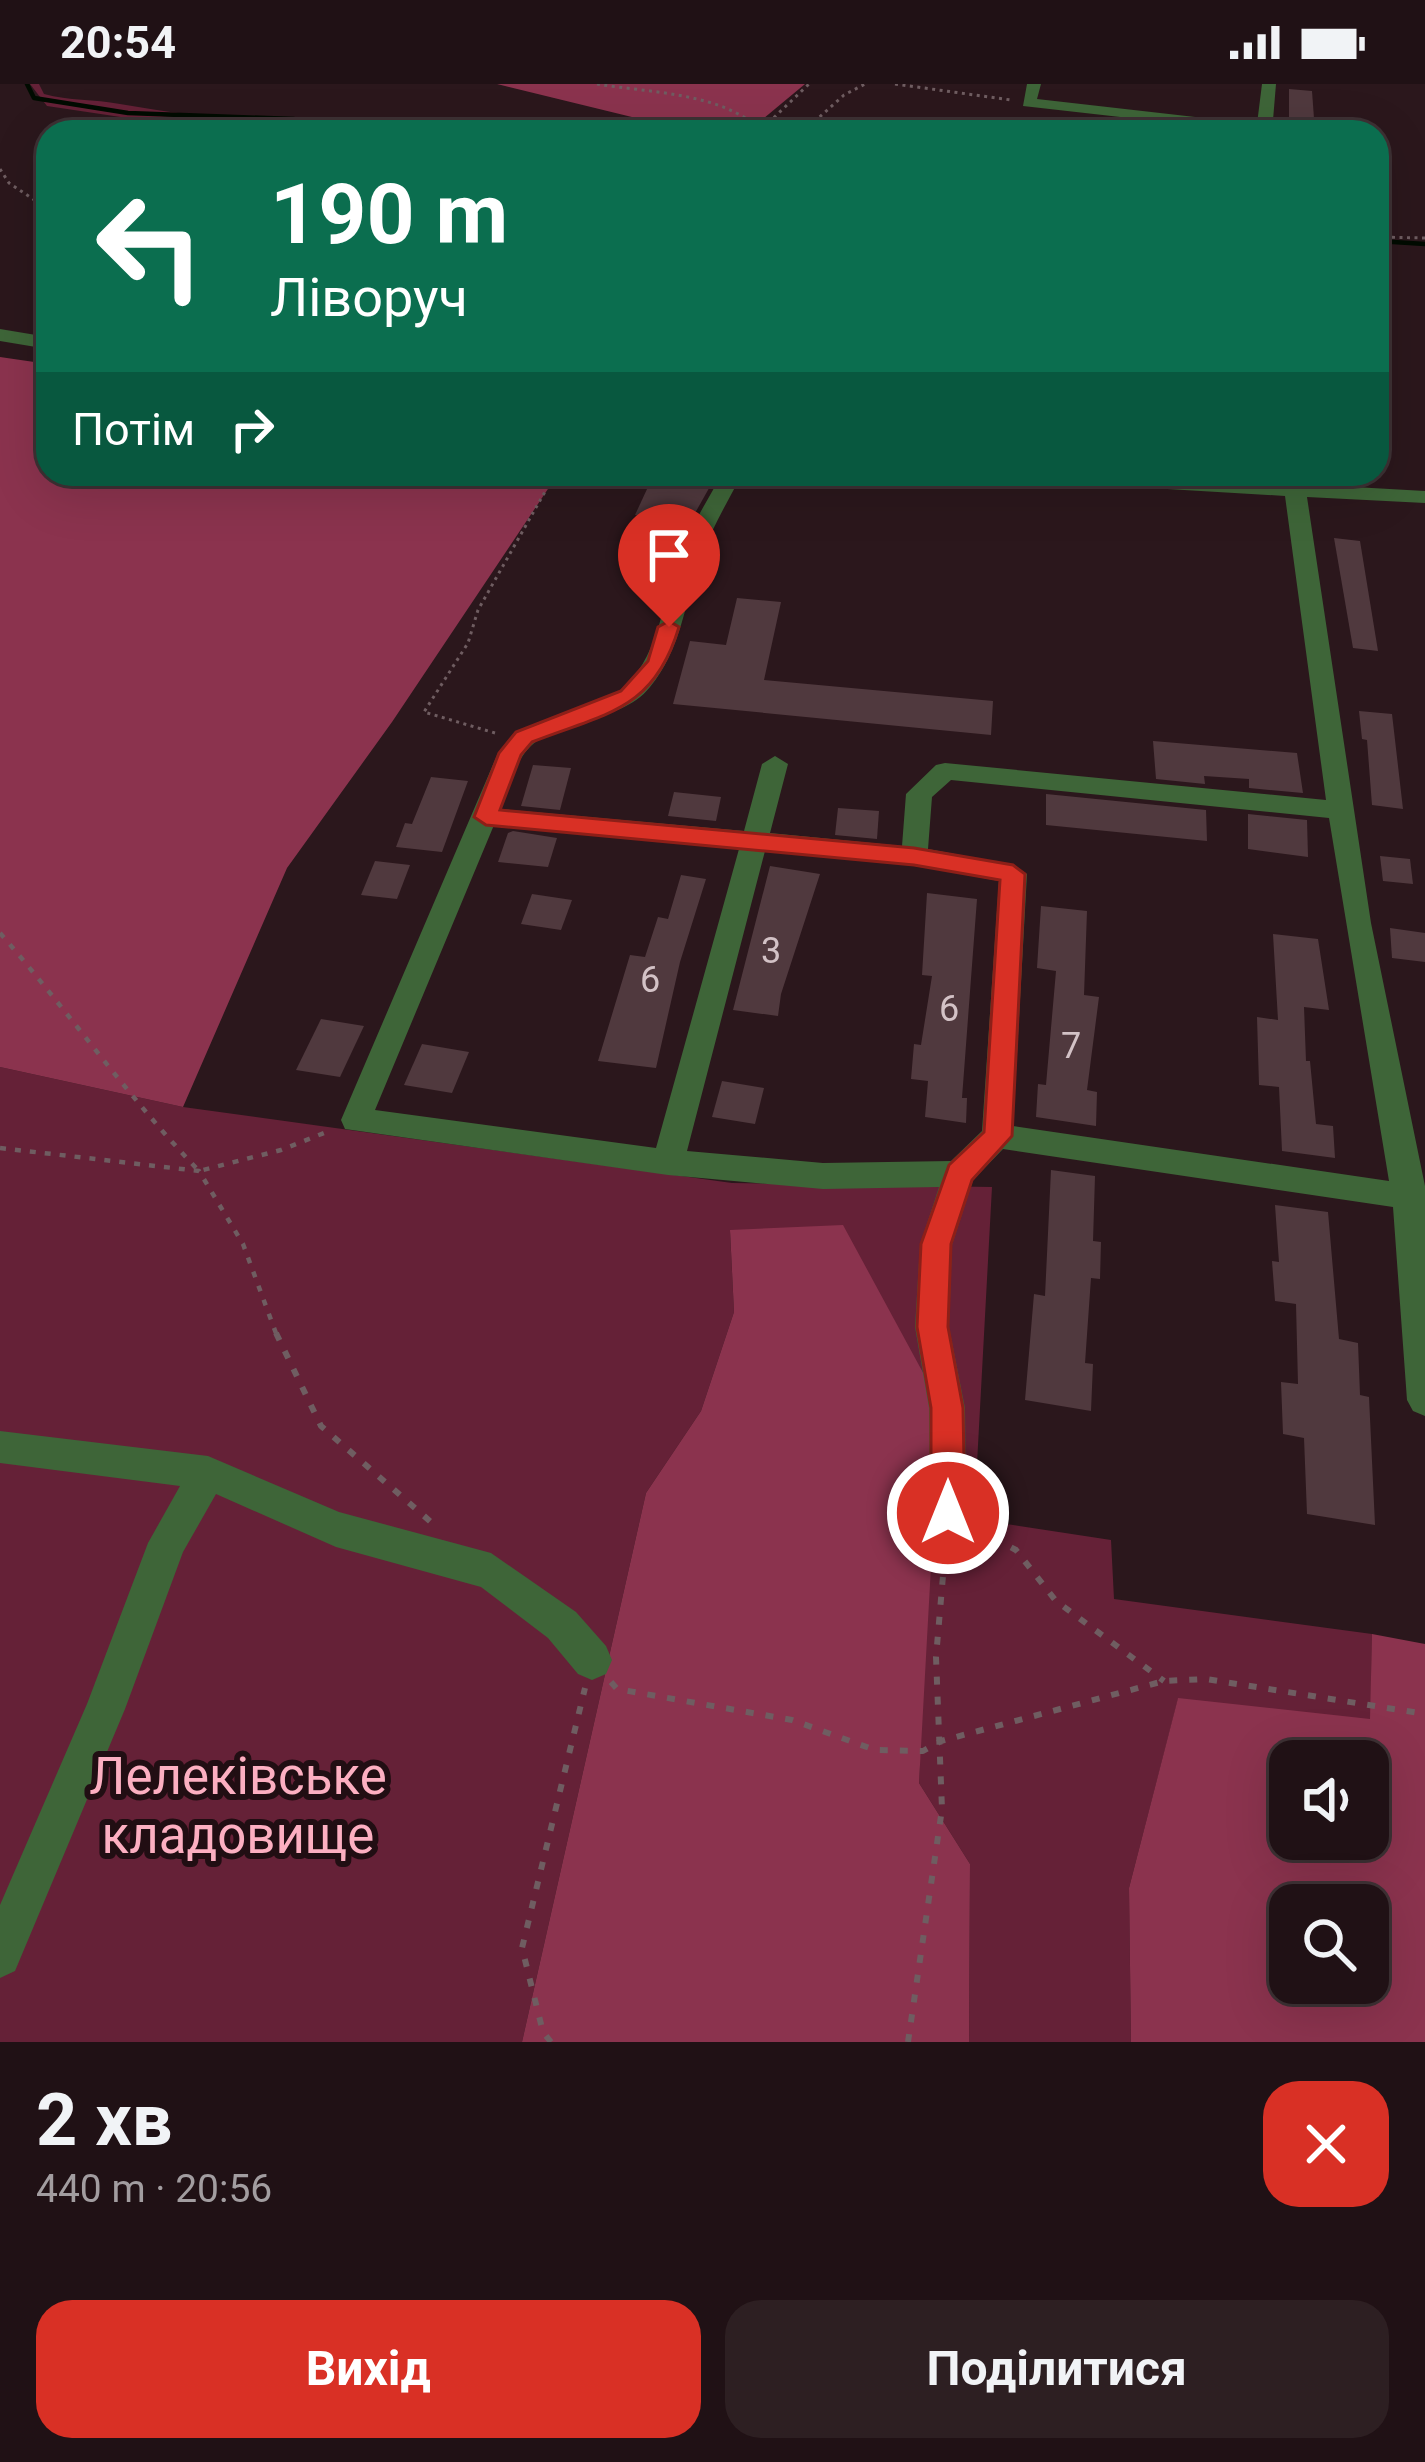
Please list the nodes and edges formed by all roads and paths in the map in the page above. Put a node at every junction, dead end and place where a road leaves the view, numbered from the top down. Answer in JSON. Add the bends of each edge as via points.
{"nodes":[{"id":1,"x":597,"y":84,"type":"edge"},
{"id":2,"x":809,"y":84,"type":"edge"},
{"id":3,"x":865,"y":84,"type":"edge"},
{"id":4,"x":895,"y":84,"type":"edge"},
{"id":5,"x":1034,"y":84,"type":"edge"},
{"id":6,"x":1269,"y":84,"type":"edge"},
{"id":7,"x":1028,"y":103,"type":"junction"},
{"id":8,"x":754,"y":120,"type":"edge"},
{"id":9,"x":773,"y":120,"type":"edge"},
{"id":10,"x":816,"y":120,"type":"edge"},
{"id":11,"x":1190,"y":120,"type":"edge"},
{"id":12,"x":1265,"y":120,"type":"edge"},
{"id":13,"x":0,"y":169,"type":"edge"},
{"id":14,"x":36,"y":201,"type":"edge"},
{"id":15,"x":1389,"y":237,"type":"edge"},
{"id":16,"x":1425,"y":238,"type":"edge"},
{"id":17,"x":0,"y":335,"type":"edge"},
{"id":18,"x":36,"y":341,"type":"edge"},
{"id":19,"x":548,"y":486,"type":"edge"},
{"id":20,"x":726,"y":486,"type":"edge"},
{"id":21,"x":1290,"y":486,"type":"edge"},
{"id":22,"x":1325,"y":486,"type":"edge"},
{"id":23,"x":1425,"y":497,"type":"edge"},
{"id":24,"x":511,"y":753,"type":"junction"},
{"id":25,"x":775,"y":764,"type":"dead end"},
{"id":26,"x":1340,"y":810,"type":"junction"},
{"id":27,"x":486,"y":817,"type":"junction"},
{"id":28,"x":751,"y":844,"type":"junction"},
{"id":29,"x":914,"y":856,"type":"junction"},
{"id":30,"x":0,"y":933,"type":"edge"},
{"id":31,"x":356,"y":1120,"type":"junction"},
{"id":32,"x":998,"y":1136,"type":"junction"},
{"id":33,"x":0,"y":1148,"type":"edge"},
{"id":34,"x":668,"y":1162,"type":"junction"},
{"id":35,"x":199,"y":1171,"type":"junction"},
{"id":36,"x":959,"y":1174,"type":"junction"},
{"id":37,"x":1416,"y":1198,"type":"edge"},
{"id":38,"x":1425,"y":1400,"type":"edge"},
{"id":39,"x":0,"y":1447,"type":"edge"},
{"id":40,"x":208,"y":1473,"type":"junction"},
{"id":41,"x":948,"y":1513,"type":"junction"},
{"id":42,"x":440,"y":1529,"type":"dead end"},
{"id":43,"x":592,"y":1660,"type":"junction"},
{"id":44,"x":1164,"y":1681,"type":"junction"},
{"id":45,"x":1425,"y":1714,"type":"edge"},
{"id":46,"x":941,"y":1741,"type":"junction"},
{"id":47,"x":0,"y":1956,"type":"edge"},
{"id":48,"x":551,"y":2042,"type":"edge"},
{"id":49,"x":908,"y":2042,"type":"edge"}],
"edges":[{"from":1,"to":8,"type":"path"},
{"from":2,"to":9,"type":"path"},
{"from":3,"to":10,"type":"path"},
{"from":4,"to":7,"type":"path"},
{"from":5,"to":7,"type":"street"},
{"from":6,"to":12,"type":"street"},
{"from":7,"to":11,"type":"street"},
{"from":13,"to":14,"type":"path"},
{"from":15,"to":16,"type":"path"},
{"from":17,"to":18,"type":"street"},
{"from":19,"to":24,"type":"path","via":[[424,712],[488,727]]},
{"from":20,"to":24,"type":"street","via":[[690,556],[658,662],[629,696],[555,721]]},
{"from":21,"to":26,"type":"street"},
{"from":22,"to":23,"type":"street"},
{"from":24,"to":27,"type":"street"},
{"from":25,"to":28,"type":"street"},
{"from":26,"to":29,"type":"street","via":[[945,771],[919,794]]},
{"from":26,"to":37,"type":"street"},
{"from":27,"to":28,"type":"street"},
{"from":27,"to":31,"type":"street"},
{"from":28,"to":29,"type":"street"},
{"from":28,"to":34,"type":"street"},
{"from":29,"to":32,"type":"street","via":[[1013,874]]},
{"from":30,"to":35,"type":"path"},
{"from":31,"to":34,"type":"street"},
{"from":31,"to":35,"type":"path"},
{"from":32,"to":36,"type":"street"},
{"from":32,"to":37,"type":"street"},
{"from":33,"to":35,"type":"path"},
{"from":34,"to":36,"type":"street","via":[[823,1176]]},
{"from":35,"to":42,"type":"path","via":[[243,1244],[286,1360],[321,1426]]},
{"from":36,"to":41,"type":"street","via":[[936,1244],[932,1327],[947,1408]]},
{"from":37,"to":38,"type":"street"},
{"from":39,"to":40,"type":"street"},
{"from":40,"to":43,"type":"street","via":[[335,1529],[491,1571],[562,1625]]},
{"from":40,"to":47,"type":"street","via":[[167,1543]]},
{"from":41,"to":44,"type":"path","via":[[1016,1550],[1056,1601]]},
{"from":41,"to":46,"type":"path","via":[[936,1658]]},
{"from":43,"to":46,"type":"path","via":[[617,1689],[792,1720],[875,1750],[923,1751]]},
{"from":43,"to":48,"type":"path","via":[[522,1948]]},
{"from":44,"to":45,"type":"path","via":[[1205,1679]]},
{"from":44,"to":46,"type":"path"},
{"from":46,"to":49,"type":"path","via":[[942,1809]]}]}
